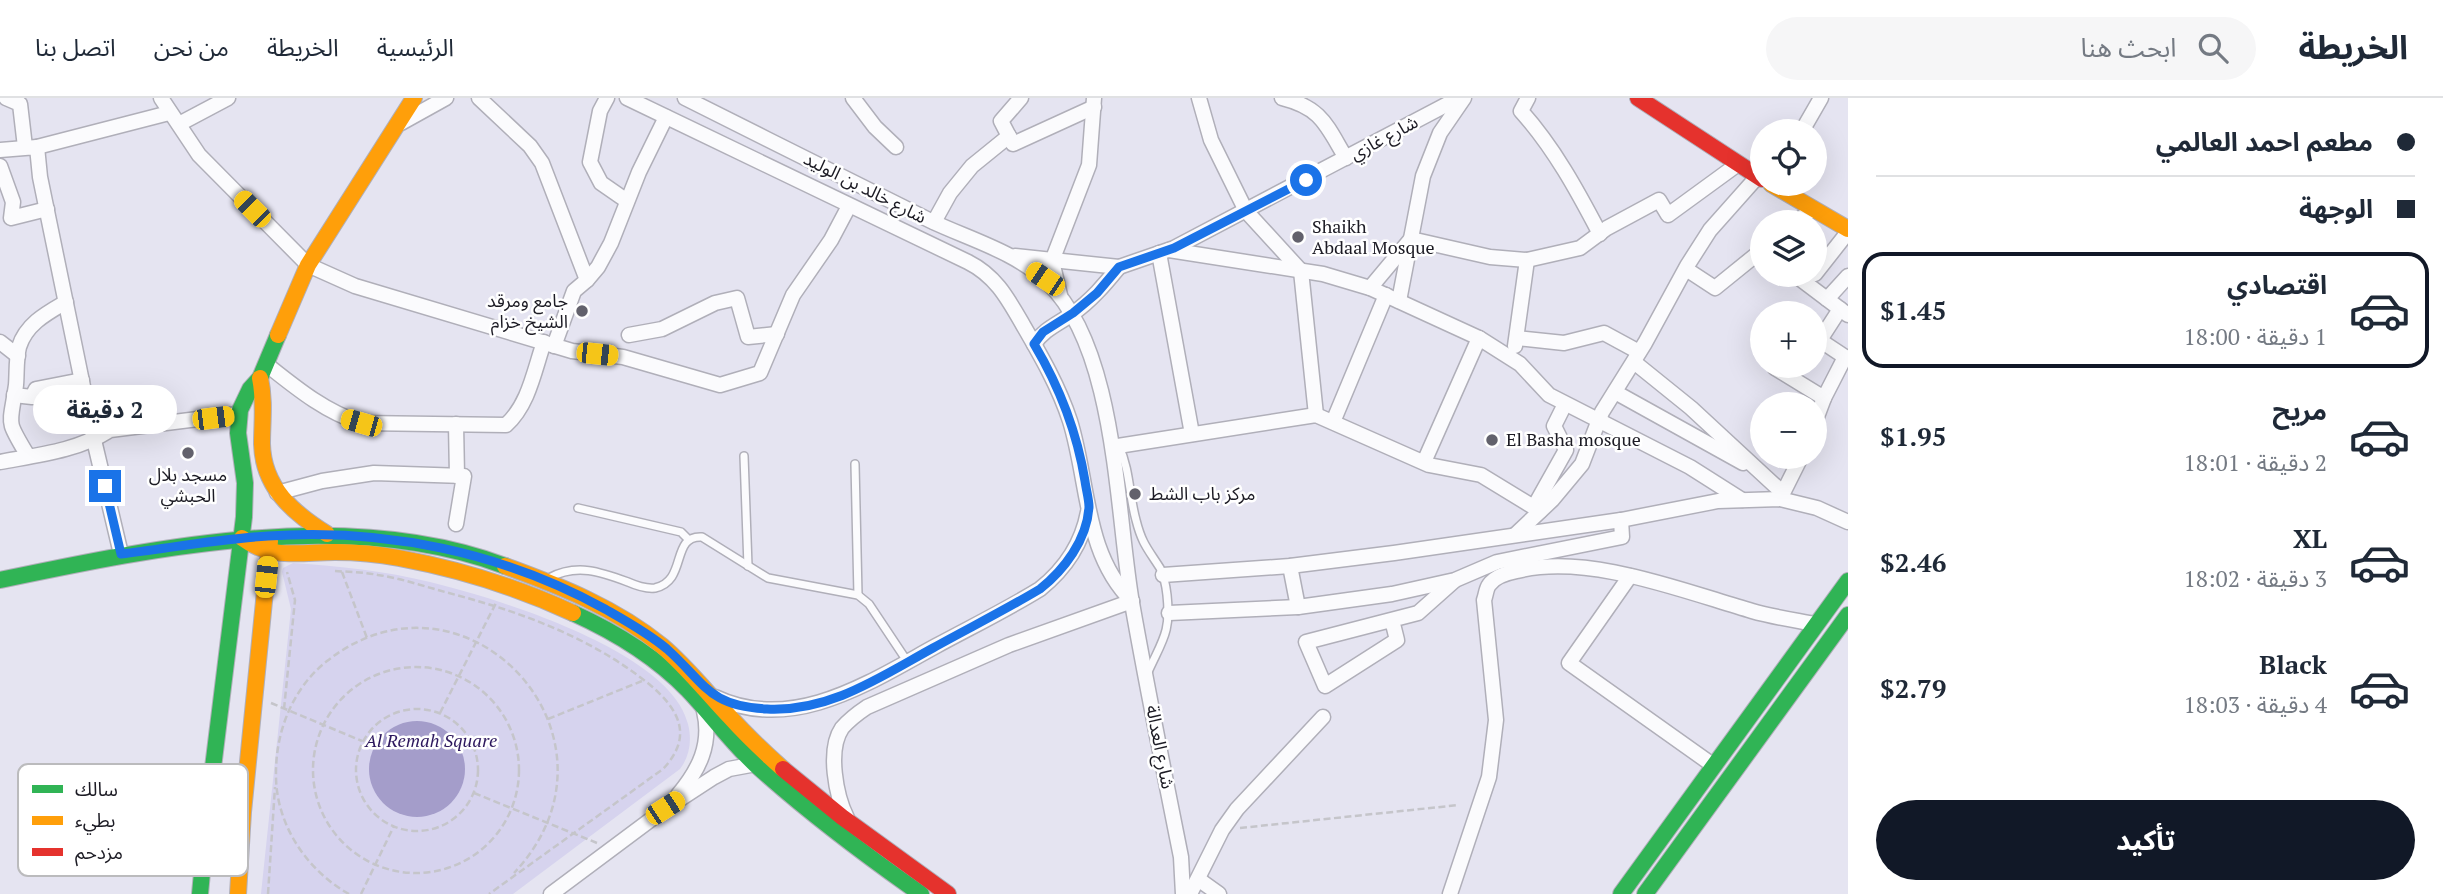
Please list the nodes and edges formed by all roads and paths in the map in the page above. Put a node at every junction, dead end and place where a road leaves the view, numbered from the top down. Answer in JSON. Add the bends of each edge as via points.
{"nodes":[{"id":1,"x":6,"y":98,"type":"edge"},
{"id":2,"x":161,"y":98,"type":"edge"},
{"id":3,"x":228,"y":98,"type":"edge"},
{"id":4,"x":414,"y":98,"type":"edge"},
{"id":5,"x":446,"y":98,"type":"edge"},
{"id":6,"x":479,"y":98,"type":"edge"},
{"id":7,"x":607,"y":98,"type":"edge"},
{"id":8,"x":627,"y":98,"type":"edge"},
{"id":9,"x":685,"y":98,"type":"edge"},
{"id":10,"x":853,"y":98,"type":"edge"},
{"id":11,"x":1021,"y":98,"type":"edge"},
{"id":12,"x":1199,"y":98,"type":"edge"},
{"id":13,"x":1282,"y":98,"type":"edge"},
{"id":14,"x":1312,"y":98,"type":"edge"},
{"id":15,"x":1462,"y":98,"type":"edge"},
{"id":16,"x":1528,"y":98,"type":"edge"},
{"id":17,"x":1638,"y":98,"type":"edge"},
{"id":18,"x":1821,"y":98,"type":"edge"},
{"id":19,"x":1094,"y":103,"type":"edge"},
{"id":20,"x":1320,"y":116,"type":"junction"},
{"id":21,"x":666,"y":117,"type":"junction"},
{"id":22,"x":174,"y":119,"type":"junction"},
{"id":23,"x":1809,"y":119,"type":"edge"},
{"id":24,"x":397,"y":126,"type":"junction"},
{"id":25,"x":1009,"y":136,"type":"junction"},
{"id":26,"x":31,"y":147,"type":"junction"},
{"id":27,"x":896,"y":147,"type":"dead end"},
{"id":28,"x":0,"y":150,"type":"edge"},
{"id":29,"x":1346,"y":158,"type":"junction"},
{"id":30,"x":1738,"y":164,"type":"junction"},
{"id":31,"x":0,"y":166,"type":"edge"},
{"id":32,"x":1750,"y":171,"type":"edge"},
{"id":33,"x":1750,"y":192,"type":"edge"},
{"id":34,"x":1791,"y":196,"type":"edge"},
{"id":35,"x":627,"y":201,"type":"junction"},
{"id":36,"x":849,"y":206,"type":"junction"},
{"id":37,"x":47,"y":209,"type":"junction"},
{"id":38,"x":1813,"y":209,"type":"joint"},
{"id":39,"x":1246,"y":211,"type":"junction"},
{"id":40,"x":934,"y":222,"type":"junction"},
{"id":41,"x":1848,"y":231,"type":"edge"},
{"id":42,"x":1600,"y":234,"type":"junction"},
{"id":43,"x":1411,"y":239,"type":"junction"},
{"id":44,"x":1164,"y":252,"type":"junction"},
{"id":45,"x":1003,"y":254,"type":"junction"},
{"id":46,"x":1827,"y":258,"type":"edge"},
{"id":47,"x":1527,"y":260,"type":"junction"},
{"id":48,"x":1750,"y":260,"type":"edge"},
{"id":49,"x":1052,"y":261,"type":"junction"},
{"id":50,"x":308,"y":265,"type":"junction"},
{"id":51,"x":1119,"y":267,"type":"junction"},
{"id":52,"x":1686,"y":269,"type":"junction"},
{"id":53,"x":1301,"y":271,"type":"junction"},
{"id":54,"x":1848,"y":275,"type":"edge"},
{"id":55,"x":587,"y":281,"type":"junction"},
{"id":56,"x":1818,"y":287,"type":"edge"},
{"id":57,"x":1370,"y":288,"type":"junction"},
{"id":58,"x":1060,"y":295,"type":"junction"},
{"id":59,"x":1392,"y":298,"type":"junction"},
{"id":60,"x":1827,"y":299,"type":"junction"},
{"id":61,"x":66,"y":302,"type":"junction"},
{"id":62,"x":1844,"y":312,"type":"edge"},
{"id":63,"x":1073,"y":313,"type":"junction"},
{"id":64,"x":1827,"y":329,"type":"edge"},
{"id":65,"x":777,"y":334,"type":"junction"},
{"id":66,"x":629,"y":335,"type":"dead end"},
{"id":67,"x":1479,"y":338,"type":"junction"},
{"id":68,"x":1517,"y":338,"type":"junction"},
{"id":69,"x":0,"y":342,"type":"edge"},
{"id":70,"x":549,"y":344,"type":"junction"},
{"id":71,"x":1034,"y":344,"type":"junction"},
{"id":72,"x":1827,"y":346,"type":"edge"},
{"id":73,"x":18,"y":356,"type":"junction"},
{"id":74,"x":1636,"y":357,"type":"junction"},
{"id":75,"x":1846,"y":358,"type":"edge"},
{"id":76,"x":1513,"y":359,"type":"junction"},
{"id":77,"x":263,"y":371,"type":"junction"},
{"id":78,"x":1792,"y":378,"type":"edge"},
{"id":79,"x":82,"y":380,"type":"junction"},
{"id":80,"x":1615,"y":392,"type":"junction"},
{"id":81,"x":1816,"y":392,"type":"edge"},
{"id":82,"x":1827,"y":392,"type":"edge"},
{"id":83,"x":14,"y":395,"type":"junction"},
{"id":84,"x":1565,"y":404,"type":"junction"},
{"id":85,"x":238,"y":414,"type":"junction"},
{"id":86,"x":4,"y":415,"type":"edge"},
{"id":87,"x":1316,"y":415,"type":"junction"},
{"id":88,"x":1333,"y":422,"type":"junction"},
{"id":89,"x":1599,"y":422,"type":"junction"},
{"id":90,"x":456,"y":424,"type":"junction"},
{"id":91,"x":1192,"y":434,"type":"junction"},
{"id":92,"x":94,"y":440,"type":"junction"},
{"id":93,"x":1114,"y":441,"type":"junction"},
{"id":94,"x":744,"y":456,"type":"dead end"},
{"id":95,"x":28,"y":457,"type":"junction"},
{"id":96,"x":0,"y":462,"type":"edge"},
{"id":97,"x":1424,"y":463,"type":"junction"},
{"id":98,"x":855,"y":464,"type":"dead end"},
{"id":99,"x":1795,"y":469,"type":"edge"},
{"id":100,"x":1763,"y":474,"type":"junction"},
{"id":101,"x":457,"y":476,"type":"junction"},
{"id":102,"x":277,"y":493,"type":"junction"},
{"id":103,"x":1781,"y":496,"type":"junction"},
{"id":104,"x":1742,"y":500,"type":"junction"},
{"id":105,"x":1089,"y":507,"type":"junction"},
{"id":106,"x":578,"y":509,"type":"dead end"},
{"id":107,"x":1537,"y":509,"type":"junction"},
{"id":108,"x":1621,"y":520,"type":"junction"},
{"id":109,"x":1848,"y":522,"type":"edge"},
{"id":110,"x":456,"y":524,"type":"dead end"},
{"id":111,"x":327,"y":534,"type":"junction"},
{"id":112,"x":270,"y":536,"type":"junction"},
{"id":113,"x":1515,"y":536,"type":"junction"},
{"id":114,"x":242,"y":538,"type":"junction"},
{"id":115,"x":689,"y":540,"type":"junction"},
{"id":116,"x":333,"y":552,"type":"junction"},
{"id":117,"x":121,"y":554,"type":"junction"},
{"id":118,"x":268,"y":554,"type":"junction"},
{"id":119,"x":748,"y":566,"type":"junction"},
{"id":120,"x":1290,"y":566,"type":"junction"},
{"id":121,"x":290,"y":570,"type":"dead end"},
{"id":122,"x":328,"y":570,"type":"dead end"},
{"id":123,"x":341,"y":571,"type":"junction"},
{"id":124,"x":1163,"y":575,"type":"junction"},
{"id":125,"x":1630,"y":576,"type":"junction"},
{"id":126,"x":0,"y":580,"type":"edge"},
{"id":127,"x":546,"y":580,"type":"junction"},
{"id":128,"x":1455,"y":580,"type":"junction"},
{"id":129,"x":1848,"y":581,"type":"edge"},
{"id":130,"x":504,"y":586,"type":"junction"},
{"id":131,"x":858,"y":595,"type":"junction"},
{"id":132,"x":1132,"y":601,"type":"junction"},
{"id":133,"x":494,"y":606,"type":"junction"},
{"id":134,"x":1298,"y":607,"type":"junction"},
{"id":135,"x":1169,"y":613,"type":"junction"},
{"id":136,"x":1848,"y":615,"type":"edge"},
{"id":137,"x":1392,"y":620,"type":"junction"},
{"id":138,"x":1815,"y":624,"type":"junction"},
{"id":139,"x":367,"y":638,"type":"junction"},
{"id":140,"x":475,"y":642,"type":"junction"},
{"id":141,"x":908,"y":662,"type":"junction"},
{"id":142,"x":667,"y":670,"type":"junction"},
{"id":143,"x":459,"y":676,"type":"junction"},
{"id":144,"x":1146,"y":676,"type":"junction"},
{"id":145,"x":644,"y":680,"type":"junction"},
{"id":146,"x":705,"y":688,"type":"junction"},
{"id":147,"x":255,"y":696,"type":"junction"},
{"id":148,"x":286,"y":710,"type":"junction"},
{"id":149,"x":704,"y":710,"type":"junction"},
{"id":150,"x":440,"y":713,"type":"junction"},
{"id":151,"x":1323,"y":717,"type":"dead end"},
{"id":152,"x":548,"y":719,"type":"junction"},
{"id":153,"x":323,"y":726,"type":"junction"},
{"id":154,"x":362,"y":741,"type":"junction"},
{"id":155,"x":213,"y":764,"type":"edge"},
{"id":156,"x":248,"y":764,"type":"edge"},
{"id":157,"x":756,"y":764,"type":"junction"},
{"id":158,"x":1714,"y":766,"type":"junction"},
{"id":159,"x":276,"y":780,"type":"junction"},
{"id":160,"x":474,"y":793,"type":"junction"},
{"id":161,"x":1459,"y":805,"type":"dead end"},
{"id":162,"x":511,"y":808,"type":"junction"},
{"id":163,"x":665,"y":808,"type":"junction"},
{"id":164,"x":548,"y":823,"type":"junction"},
{"id":165,"x":394,"y":826,"type":"junction"},
{"id":166,"x":858,"y":830,"type":"junction"},
{"id":167,"x":1222,"y":830,"type":"junction"},
{"id":168,"x":572,"y":833,"type":"junction"},
{"id":169,"x":611,"y":849,"type":"junction"},
{"id":170,"x":375,"y":865,"type":"junction"},
{"id":171,"x":202,"y":876,"type":"edge"},
{"id":172,"x":239,"y":876,"type":"edge"},
{"id":173,"x":510,"y":877,"type":"junction"},
{"id":174,"x":1198,"y":879,"type":"junction"},
{"id":175,"x":200,"y":894,"type":"edge"},
{"id":176,"x":238,"y":894,"type":"edge"},
{"id":177,"x":268,"y":894,"type":"edge"},
{"id":178,"x":349,"y":894,"type":"edge"},
{"id":179,"x":361,"y":894,"type":"edge"},
{"id":180,"x":488,"y":894,"type":"edge"},
{"id":181,"x":551,"y":894,"type":"edge"},
{"id":182,"x":921,"y":894,"type":"edge"},
{"id":183,"x":948,"y":894,"type":"edge"},
{"id":184,"x":1183,"y":894,"type":"edge"},
{"id":185,"x":1190,"y":894,"type":"edge"},
{"id":186,"x":1219,"y":894,"type":"edge"},
{"id":187,"x":1450,"y":894,"type":"edge"},
{"id":188,"x":1620,"y":894,"type":"edge"},
{"id":189,"x":1645,"y":894,"type":"edge"}],
"edges":[{"from":1,"to":26,"type":"street","via":[[20,104]]},
{"from":2,"to":22,"type":"street"},
{"from":3,"to":22,"type":"street"},
{"from":4,"to":24,"type":"main road"},
{"from":5,"to":24,"type":"street"},
{"from":6,"to":55,"type":"street","via":[[542,163]]},
{"from":7,"to":35,"type":"street","via":[[590,162],[601,183]]},
{"from":8,"to":21,"type":"street"},
{"from":9,"to":40,"type":"street","name":"شارع خالد بن الوليد"},
{"from":10,"to":27,"type":"street"},
{"from":11,"to":25,"type":"street","via":[[1001,121]]},
{"from":12,"to":39,"type":"street","via":[[1211,140]]},
{"from":13,"to":20,"type":"street","via":[[1302,103]]},
{"from":14,"to":20,"type":"street"},
{"from":15,"to":29,"type":"street","name":"شارع غازي"},
{"from":15,"to":43,"type":"street","via":[[1440,133],[1423,176]]},
{"from":16,"to":42,"type":"street","via":[[1521,111],[1556,155]]},
{"from":17,"to":30,"type":"main road"},
{"from":18,"to":23,"type":"street"},
{"from":19,"to":25,"type":"street","via":[[1013,144]]},
{"from":19,"to":49,"type":"street","via":[[1090,165]]},
{"from":20,"to":29,"type":"street"},
{"from":21,"to":35,"type":"street"},
{"from":21,"to":36,"type":"street"},
{"from":22,"to":26,"type":"street"},
{"from":22,"to":50,"type":"street","via":[[199,155]]},
{"from":24,"to":50,"type":"main road"},
{"from":25,"to":40,"type":"street","via":[[972,166]]},
{"from":26,"to":28,"type":"street"},
{"from":26,"to":37,"type":"street"},
{"from":29,"to":39,"type":"street","name":"شارع غازي"},
{"from":30,"to":32,"type":"main road"},
{"from":30,"to":42,"type":"street","via":[[1668,215],[1659,200]]},
{"from":31,"to":37,"type":"street","via":[[13,202],[11,218]]},
{"from":33,"to":52,"type":"street","via":[[1710,230]]},
{"from":34,"to":38,"type":"main road"},
{"from":35,"to":55,"type":"street","via":[[611,243]]},
{"from":36,"to":65,"type":"street","via":[[793,295]]},
{"from":36,"to":71,"type":"street","via":[[985,272],[1000,286]]},
{"from":37,"to":61,"type":"street"},
{"from":38,"to":41,"type":"main road"},
{"from":39,"to":44,"type":"street","name":"شارع غازي"},
{"from":39,"to":53,"type":"street"},
{"from":40,"to":45,"type":"street","name":"شارع خالد بن الوليد"},
{"from":41,"to":46,"type":"street"},
{"from":42,"to":47,"type":"street","via":[[1580,248]]},
{"from":43,"to":47,"type":"street","via":[[1490,257]]},
{"from":43,"to":57,"type":"street"},
{"from":43,"to":59,"type":"street"},
{"from":44,"to":51,"type":"street","name":"شارع غازي"},
{"from":44,"to":53,"type":"street"},
{"from":44,"to":91,"type":"street"},
{"from":45,"to":49,"type":"street","name":"شارع غازي"},
{"from":45,"to":58,"type":"street","name":"شارع خالد بن الوليد","via":[[1045,279]]},
{"from":47,"to":68,"type":"street"},
{"from":48,"to":52,"type":"street","via":[[1715,288]]},
{"from":49,"to":51,"type":"street","name":"شارع غازي"},
{"from":49,"to":58,"type":"street"},
{"from":50,"to":70,"type":"street","via":[[355,286]]},
{"from":50,"to":77,"type":"main road"},
{"from":51,"to":63,"type":"street"},
{"from":52,"to":74,"type":"street"},
{"from":53,"to":57,"type":"street"},
{"from":53,"to":87,"type":"street"},
{"from":54,"to":60,"type":"street"},
{"from":55,"to":70,"type":"street","via":[[574,291]]},
{"from":56,"to":60,"type":"street"},
{"from":57,"to":59,"type":"street"},
{"from":58,"to":63,"type":"street","name":"شارع خالد بن الوليد"},
{"from":59,"to":67,"type":"street"},
{"from":59,"to":88,"type":"street"},
{"from":60,"to":62,"type":"street"},
{"from":61,"to":73,"type":"street","via":[[27,330]]},
{"from":61,"to":79,"type":"street"},
{"from":62,"to":64,"type":"street"},
{"from":63,"to":71,"type":"street","via":[[1043,332]]},
{"from":63,"to":93,"type":"street","name":"شارع خالد بن الوليد","via":[[1086,340]]},
{"from":65,"to":66,"type":"street","via":[[748,337],[737,298],[715,303],[662,329]]},
{"from":65,"to":70,"type":"street","via":[[760,373],[720,384],[623,357]]},
{"from":67,"to":76,"type":"street"},
{"from":67,"to":97,"type":"street"},
{"from":68,"to":74,"type":"street","via":[[1564,343],[1604,334]]},
{"from":68,"to":76,"type":"street"},
{"from":69,"to":73,"type":"street"},
{"from":70,"to":90,"type":"street","via":[[525,400],[506,425]]},
{"from":71,"to":105,"type":"street","via":[[1070,421]]},
{"from":72,"to":75,"type":"street"},
{"from":73,"to":83,"type":"street"},
{"from":74,"to":80,"type":"street"},
{"from":74,"to":100,"type":"street"},
{"from":75,"to":82,"type":"street"},
{"from":76,"to":84,"type":"street","via":[[1549,395]]},
{"from":77,"to":85,"type":"main road","via":[[244,396]]},
{"from":77,"to":90,"type":"street","via":[[343,418],[361,423]]},
{"from":77,"to":102,"type":"main road","via":[[262,453]]},
{"from":78,"to":81,"type":"street"},
{"from":79,"to":83,"type":"street","via":[[36,389],[32,397]]},
{"from":79,"to":92,"type":"street"},
{"from":80,"to":89,"type":"street"},
{"from":80,"to":100,"type":"street"},
{"from":83,"to":86,"type":"street"},
{"from":84,"to":89,"type":"street"},
{"from":84,"to":107,"type":"street","via":[[1554,426],[1566,450]]},
{"from":85,"to":92,"type":"street","via":[[110,430]]},
{"from":85,"to":114,"type":"main road","via":[[245,495]]},
{"from":86,"to":95,"type":"street"},
{"from":87,"to":88,"type":"street"},
{"from":87,"to":91,"type":"street"},
{"from":88,"to":97,"type":"street"},
{"from":89,"to":104,"type":"street","via":[[1690,467]]},
{"from":89,"to":107,"type":"street","via":[[1582,464]]},
{"from":90,"to":101,"type":"street"},
{"from":91,"to":93,"type":"street"},
{"from":92,"to":95,"type":"street"},
{"from":92,"to":117,"type":"street"},
{"from":93,"to":124,"type":"lane","via":[[1125,459],[1142,541]]},
{"from":93,"to":132,"type":"street","name":"شارع العدالة"},
{"from":94,"to":119,"type":"lane"},
{"from":95,"to":96,"type":"street"},
{"from":97,"to":107,"type":"street","via":[[1481,475]]},
{"from":98,"to":131,"type":"lane"},
{"from":99,"to":103,"type":"street"},
{"from":100,"to":103,"type":"street"},
{"from":101,"to":102,"type":"street","via":[[374,473]]},
{"from":101,"to":110,"type":"street","via":[[464,476]]},
{"from":102,"to":111,"type":"main road"},
{"from":103,"to":104,"type":"street"},
{"from":103,"to":109,"type":"street"},
{"from":104,"to":108,"type":"street"},
{"from":105,"to":132,"type":"street","via":[[1104,563]]},
{"from":105,"to":141,"type":"street","via":[[1077,547],[1051,580]]},
{"from":106,"to":115,"type":"lane","via":[[677,531]]},
{"from":107,"to":113,"type":"street"},
{"from":108,"to":113,"type":"street"},
{"from":108,"to":128,"type":"street","via":[[1622,537],[1497,562]]},
{"from":111,"to":112,"type":"main road"},
{"from":111,"to":127,"type":"main road","via":[[433,546]]},
{"from":112,"to":114,"type":"main road"},
{"from":112,"to":118,"type":"main road"},
{"from":113,"to":120,"type":"street"},
{"from":114,"to":117,"type":"main road"},
{"from":114,"to":118,"type":"main road"},
{"from":114,"to":155,"type":"main road"},
{"from":115,"to":119,"type":"lane","via":[[707,539]]},
{"from":115,"to":127,"type":"lane","via":[[676,573],[658,587],[643,588],[586,569]]},
{"from":116,"to":118,"type":"main road"},
{"from":116,"to":123,"type":"path"},
{"from":116,"to":130,"type":"main road","via":[[418,562]]},
{"from":117,"to":126,"type":"main road"},
{"from":118,"to":147,"type":"main road"},
{"from":119,"to":131,"type":"lane","via":[[779,581]]},
{"from":120,"to":124,"type":"street"},
{"from":120,"to":134,"type":"street"},
{"from":121,"to":148,"type":"path","via":[[295,600]]},
{"from":122,"to":123,"type":"path"},
{"from":123,"to":133,"type":"path","via":[[377,575]]},
{"from":123,"to":139,"type":"path"},
{"from":124,"to":135,"type":"lane"},
{"from":125,"to":138,"type":"street"},
{"from":125,"to":158,"type":"street","via":[[1569,663]]},
{"from":125,"to":187,"type":"street","via":[[1583,568],[1534,567],[1506,573],[1488,587],[1484,600],[1496,720],[1489,777]]},
{"from":127,"to":146,"type":"main road","via":[[649,635]]},
{"from":128,"to":134,"type":"street"},
{"from":128,"to":137,"type":"street","via":[[1418,613]]},
{"from":129,"to":138,"type":"main road"},
{"from":130,"to":133,"type":"path"},
{"from":130,"to":142,"type":"main road","via":[[599,626]]},
{"from":131,"to":141,"type":"lane"},
{"from":132,"to":144,"type":"street","name":"شارع العدالة"},
{"from":132,"to":166,"type":"street","via":[[999,649],[855,715],[836,740],[835,773],[841,806]]},
{"from":133,"to":140,"type":"path"},
{"from":133,"to":145,"type":"path","via":[[581,639]]},
{"from":134,"to":135,"type":"street"},
{"from":135,"to":144,"type":"lane","via":[[1168,629]]},
{"from":136,"to":189,"type":"main road"},
{"from":137,"to":137,"type":"street","via":[[1306,642],[1325,686],[1397,640]]},
{"from":138,"to":158,"type":"main road"},
{"from":139,"to":140,"type":"path","via":[[412,629],[437,630]]},
{"from":139,"to":148,"type":"path","via":[[320,666]]},
{"from":140,"to":143,"type":"path"},
{"from":140,"to":152,"type":"path","via":[[508,662],[527,682]]},
{"from":141,"to":146,"type":"street","via":[[842,696],[805,707],[748,707],[716,698]]},
{"from":142,"to":145,"type":"path"},
{"from":142,"to":149,"type":"main road"},
{"from":143,"to":150,"type":"path"},
{"from":143,"to":153,"type":"path","via":[[438,669],[391,670],[346,694]]},
{"from":143,"to":162,"type":"path","via":[[492,698],[517,740],[520,764]]},
{"from":144,"to":184,"type":"street","name":"شارع العدالة","via":[[1181,857]]},
{"from":145,"to":152,"type":"path"},
{"from":145,"to":168,"type":"path","via":[[676,714],[679,747],[663,769]]},
{"from":146,"to":166,"type":"main road","via":[[783,768]]},
{"from":147,"to":148,"type":"path"},
{"from":147,"to":156,"type":"main road"},
{"from":148,"to":153,"type":"path"},
{"from":148,"to":159,"type":"path","via":[[276,755]]},
{"from":149,"to":157,"type":"main road"},
{"from":149,"to":163,"type":"street","via":[[708,727],[704,752],[689,781]]},
{"from":150,"to":154,"type":"path","via":[[412,708],[391,713]]},
{"from":150,"to":160,"type":"path","via":[[466,733],[476,752]]},
{"from":151,"to":167,"type":"street"},
{"from":152,"to":164,"type":"path","via":[[558,756],[558,783]]},
{"from":153,"to":154,"type":"path"},
{"from":153,"to":170,"type":"path","via":[[312,770],[319,810],[348,849]]},
{"from":154,"to":165,"type":"path","via":[[356,762],[361,796],[371,811]]},
{"from":157,"to":163,"type":"street","via":[[729,769]]},
{"from":157,"to":182,"type":"main road","via":[[821,821]]},
{"from":158,"to":188,"type":"main road"},
{"from":159,"to":177,"type":"path"},
{"from":159,"to":178,"type":"path","via":[[288,829],[301,851],[317,871]]},
{"from":160,"to":162,"type":"path"},
{"from":160,"to":165,"type":"path","via":[[452,820],[436,828],[419,831]]},
{"from":161,"to":167,"type":"path"},
{"from":162,"to":164,"type":"path"},
{"from":162,"to":170,"type":"path","via":[[494,837],[456,866],[409,874]]},
{"from":163,"to":169,"type":"street"},
{"from":164,"to":168,"type":"path"},
{"from":164,"to":173,"type":"path","via":[[529,858]]},
{"from":165,"to":170,"type":"path"},
{"from":166,"to":183,"type":"main road"},
{"from":167,"to":174,"type":"street"},
{"from":168,"to":169,"type":"path"},
{"from":168,"to":173,"type":"path"},
{"from":169,"to":181,"type":"street"},
{"from":170,"to":179,"type":"path"},
{"from":171,"to":175,"type":"main road"},
{"from":172,"to":176,"type":"main road"},
{"from":173,"to":180,"type":"path"},
{"from":174,"to":185,"type":"street"},
{"from":174,"to":186,"type":"street"}]}
